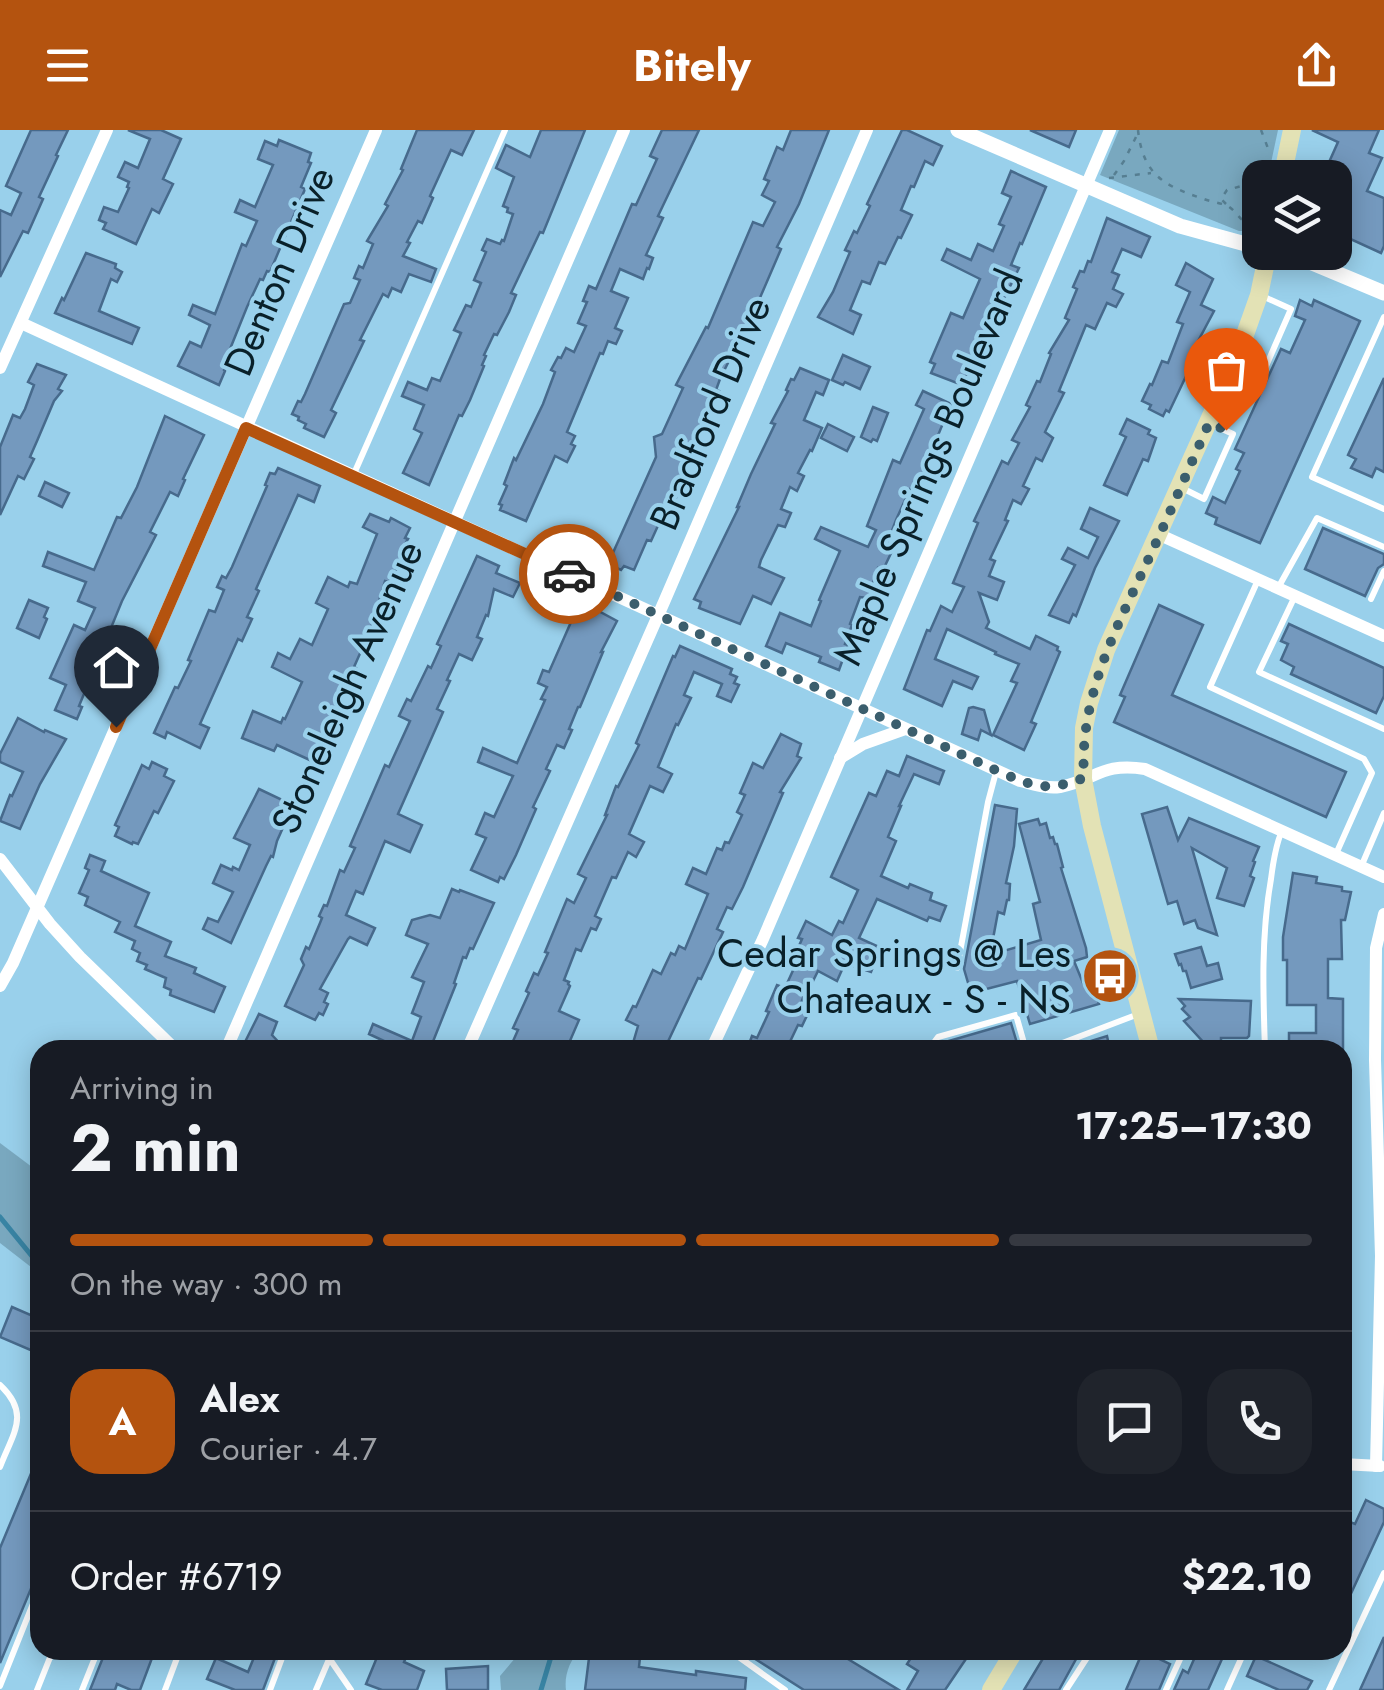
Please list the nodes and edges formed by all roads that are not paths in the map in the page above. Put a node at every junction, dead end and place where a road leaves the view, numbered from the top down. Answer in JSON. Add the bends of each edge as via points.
{"nodes":[{"id":1,"x":107,"y":130,"type":"edge"},
{"id":2,"x":376,"y":130,"type":"edge"},
{"id":3,"x":505,"y":130,"type":"edge"},
{"id":4,"x":624,"y":130,"type":"edge"},
{"id":5,"x":867,"y":130,"type":"edge"},
{"id":6,"x":958,"y":130,"type":"edge"},
{"id":7,"x":1110,"y":130,"type":"edge"},
{"id":8,"x":1292,"y":130,"type":"edge"},
{"id":9,"x":1286,"y":160,"type":"edge"},
{"id":10,"x":1085,"y":185,"type":"junction"},
{"id":11,"x":1242,"y":243,"type":"edge"},
{"id":12,"x":1264,"y":270,"type":"edge"},
{"id":13,"x":1329,"y":270,"type":"edge"},
{"id":14,"x":1384,"y":293,"type":"edge"},
{"id":15,"x":1259,"y":295,"type":"junction"},
{"id":16,"x":1384,"y":317,"type":"edge"},
{"id":17,"x":20,"y":324,"type":"junction"},
{"id":18,"x":1236,"y":360,"type":"junction"},
{"id":19,"x":0,"y":368,"type":"edge"},
{"id":20,"x":1209,"y":423,"type":"junction"},
{"id":21,"x":246,"y":428,"type":"junction"},
{"id":22,"x":353,"y":476,"type":"junction"},
{"id":23,"x":1181,"y":487,"type":"junction"},
{"id":24,"x":1384,"y":510,"type":"edge"},
{"id":25,"x":454,"y":523,"type":"junction"},
{"id":26,"x":1160,"y":534,"type":"junction"},
{"id":27,"x":1384,"y":547,"type":"edge"},
{"id":28,"x":1384,"y":570,"type":"edge"},
{"id":29,"x":1258,"y":579,"type":"junction"},
{"id":30,"x":1278,"y":588,"type":"junction"},
{"id":31,"x":1294,"y":596,"type":"junction"},
{"id":32,"x":1371,"y":599,"type":"dead end"},
{"id":33,"x":658,"y":614,"type":"junction"},
{"id":34,"x":1384,"y":636,"type":"edge"},
{"id":35,"x":860,"y":709,"type":"junction"},
{"id":36,"x":905,"y":729,"type":"junction"},
{"id":37,"x":1384,"y":729,"type":"edge"},
{"id":38,"x":838,"y":760,"type":"junction"},
{"id":39,"x":997,"y":770,"type":"junction"},
{"id":40,"x":1084,"y":778,"type":"junction"},
{"id":41,"x":1384,"y":813,"type":"edge"},
{"id":42,"x":1282,"y":831,"type":"junction"},
{"id":43,"x":1335,"y":855,"type":"junction"},
{"id":44,"x":0,"y":860,"type":"edge"},
{"id":45,"x":1361,"y":867,"type":"junction"},
{"id":46,"x":1384,"y":877,"type":"edge"},
{"id":47,"x":37,"y":908,"type":"junction"},
{"id":48,"x":1384,"y":914,"type":"edge"},
{"id":49,"x":957,"y":968,"type":"dead end"},
{"id":50,"x":0,"y":986,"type":"edge"},
{"id":51,"x":1142,"y":1012,"type":"junction"},
{"id":52,"x":165,"y":1040,"type":"edge"},
{"id":53,"x":230,"y":1040,"type":"edge"},
{"id":54,"x":471,"y":1040,"type":"edge"},
{"id":55,"x":716,"y":1040,"type":"edge"},
{"id":56,"x":936,"y":1040,"type":"edge"},
{"id":57,"x":1023,"y":1040,"type":"edge"},
{"id":58,"x":1070,"y":1040,"type":"edge"},
{"id":59,"x":1149,"y":1040,"type":"edge"},
{"id":60,"x":1265,"y":1040,"type":"edge"},
{"id":61,"x":0,"y":1385,"type":"edge"},
{"id":62,"x":1352,"y":1465,"type":"edge"},
{"id":63,"x":1380,"y":1466,"type":"edge"},
{"id":64,"x":0,"y":1467,"type":"edge"},
{"id":65,"x":1384,"y":1573,"type":"edge"},
{"id":66,"x":30,"y":1611,"type":"edge"},
{"id":67,"x":1352,"y":1641,"type":"edge"},
{"id":68,"x":50,"y":1660,"type":"edge"},
{"id":69,"x":94,"y":1660,"type":"edge"},
{"id":70,"x":176,"y":1660,"type":"edge"},
{"id":71,"x":282,"y":1660,"type":"edge"},
{"id":72,"x":328,"y":1660,"type":"edge"},
{"id":73,"x":334,"y":1660,"type":"edge"},
{"id":74,"x":744,"y":1660,"type":"edge"},
{"id":75,"x":1009,"y":1660,"type":"edge"},
{"id":76,"x":1086,"y":1660,"type":"edge"},
{"id":77,"x":1180,"y":1660,"type":"edge"},
{"id":78,"x":1240,"y":1660,"type":"edge"},
{"id":79,"x":1343,"y":1660,"type":"edge"},
{"id":80,"x":0,"y":1686,"type":"edge"},
{"id":81,"x":38,"y":1690,"type":"edge"},
{"id":82,"x":82,"y":1690,"type":"edge"},
{"id":83,"x":165,"y":1690,"type":"edge"},
{"id":84,"x":270,"y":1690,"type":"edge"},
{"id":85,"x":316,"y":1690,"type":"edge"},
{"id":86,"x":351,"y":1690,"type":"edge"},
{"id":87,"x":785,"y":1690,"type":"edge"},
{"id":88,"x":991,"y":1690,"type":"edge"},
{"id":89,"x":1066,"y":1690,"type":"edge"},
{"id":90,"x":1166,"y":1690,"type":"edge"},
{"id":91,"x":1227,"y":1690,"type":"edge"},
{"id":92,"x":1329,"y":1690,"type":"edge"}],
"edges":[{"from":1,"to":17,"type":"street"},
{"from":2,"to":21,"type":"street","name":"Denton Drive"},
{"from":3,"to":22,"type":"lane"},
{"from":4,"to":25,"type":"street","name":"Stoneleigh Avenue"},
{"from":5,"to":33,"type":"street","name":"Bradford Drive"},
{"from":6,"to":10,"type":"street"},
{"from":7,"to":10,"type":"street","name":"Maple Springs Boulevard"},
{"from":8,"to":9,"type":"main road"},
{"from":10,"to":11,"type":"street","via":[[1180,226]]},
{"from":10,"to":35,"type":"street","name":"Maple Springs Boulevard"},
{"from":12,"to":15,"type":"main road"},
{"from":13,"to":14,"type":"street"},
{"from":15,"to":18,"type":"main road"},
{"from":15,"to":18,"type":"lane","via":[[1291,309],[1263,373]]},
{"from":16,"to":24,"type":"lane","via":[[1312,476]]},
{"from":17,"to":19,"type":"street"},
{"from":17,"to":21,"type":"street"},
{"from":18,"to":20,"type":"main road"},
{"from":20,"to":23,"type":"main road"},
{"from":20,"to":23,"type":"lane","via":[[1234,434],[1204,499]]},
{"from":21,"to":22,"type":"street"},
{"from":21,"to":47,"type":"street","name":"Denton Drive"},
{"from":22,"to":25,"type":"street"},
{"from":23,"to":26,"type":"main road"},
{"from":25,"to":33,"type":"street"},
{"from":25,"to":53,"type":"street","name":"Stoneleigh Avenue"},
{"from":26,"to":29,"type":"street"},
{"from":26,"to":40,"type":"main road","via":[[1096,678],[1084,728]]},
{"from":27,"to":30,"type":"lane","via":[[1316,518]]},
{"from":28,"to":32,"type":"lane"},
{"from":29,"to":30,"type":"street"},
{"from":29,"to":43,"type":"lane","via":[[1210,687],[1364,759],[1372,773]]},
{"from":30,"to":31,"type":"street"},
{"from":31,"to":34,"type":"street"},
{"from":31,"to":37,"type":"lane","via":[[1259,672]]},
{"from":33,"to":35,"type":"street"},
{"from":33,"to":54,"type":"street","name":"Bradford Drive"},
{"from":35,"to":36,"type":"street"},
{"from":35,"to":38,"type":"street","name":"Maple Springs Boulevard"},
{"from":36,"to":38,"type":"street"},
{"from":36,"to":39,"type":"street"},
{"from":38,"to":55,"type":"street","name":"Maple Springs Boulevard"},
{"from":39,"to":40,"type":"street","via":[[1043,787]]},
{"from":39,"to":49,"type":"lane"},
{"from":40,"to":42,"type":"street","via":[[1110,768],[1145,769]]},
{"from":40,"to":51,"type":"main road"},
{"from":41,"to":45,"type":"lane"},
{"from":42,"to":43,"type":"street"},
{"from":42,"to":60,"type":"lane","via":[[1262,961]]},
{"from":43,"to":45,"type":"street"},
{"from":44,"to":47,"type":"street"},
{"from":45,"to":46,"type":"street"},
{"from":47,"to":50,"type":"street","name":"Denton Drive"},
{"from":47,"to":52,"type":"street"},
{"from":48,"to":63,"type":"street","via":[[1376,948],[1375,1060]]},
{"from":51,"to":58,"type":"lane"},
{"from":51,"to":59,"type":"main road"},
{"from":56,"to":57,"type":"lane","via":[[1016,1015]]},
{"from":61,"to":64,"type":"lane","via":[[18,1410]]},
{"from":62,"to":63,"type":"street"},
{"from":65,"to":67,"type":"lane"},
{"from":66,"to":80,"type":"lane"},
{"from":68,"to":81,"type":"lane"},
{"from":69,"to":82,"type":"lane"},
{"from":70,"to":83,"type":"lane"},
{"from":71,"to":84,"type":"lane"},
{"from":72,"to":85,"type":"lane"},
{"from":73,"to":86,"type":"lane"},
{"from":74,"to":87,"type":"lane"},
{"from":75,"to":88,"type":"main road"},
{"from":76,"to":89,"type":"lane"},
{"from":77,"to":90,"type":"lane"},
{"from":78,"to":91,"type":"lane"},
{"from":79,"to":92,"type":"lane"}]}
